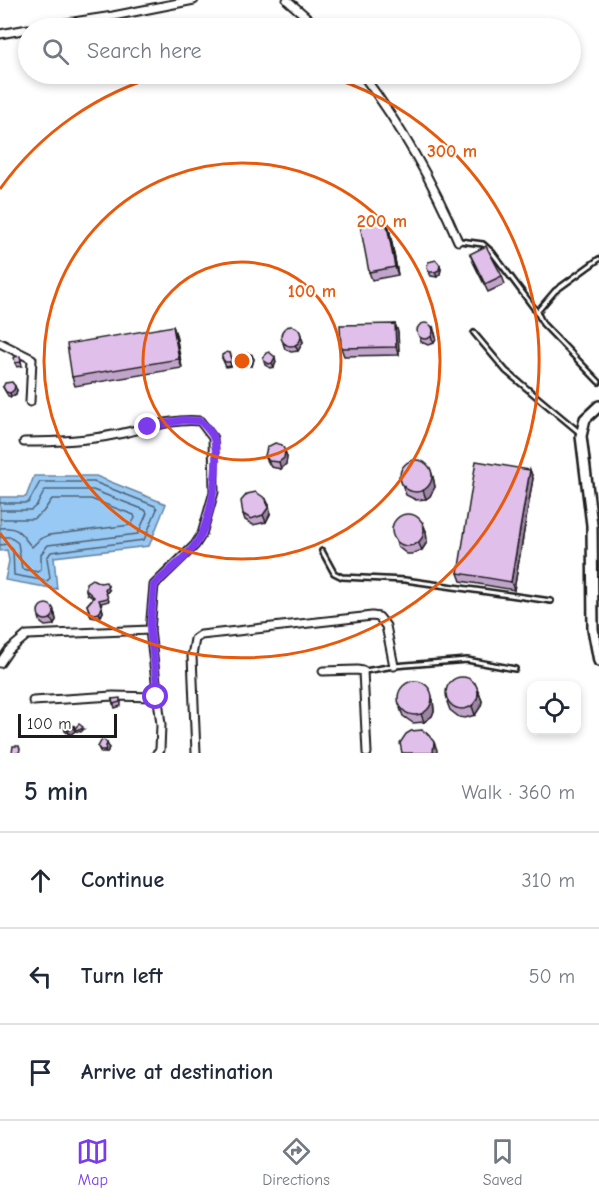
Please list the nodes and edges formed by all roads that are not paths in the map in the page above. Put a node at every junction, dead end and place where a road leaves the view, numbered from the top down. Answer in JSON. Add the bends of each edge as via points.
{"nodes":[{"id":1,"x":194,"y":0,"type":"edge"},
{"id":2,"x":287,"y":0,"type":"edge"},
{"id":3,"x":100,"y":18,"type":"edge"},
{"id":4,"x":308,"y":18,"type":"edge"},
{"id":5,"x":18,"y":31,"type":"edge"},
{"id":6,"x":0,"y":34,"type":"edge"},
{"id":7,"x":370,"y":84,"type":"edge"},
{"id":8,"x":458,"y":241,"type":"joint"},
{"id":9,"x":599,"y":259,"type":"edge"},
{"id":10,"x":537,"y":312,"type":"junction"},
{"id":11,"x":474,"y":333,"type":"dead end"},
{"id":12,"x":0,"y":343,"type":"edge"},
{"id":13,"x":599,"y":382,"type":"edge"},
{"id":14,"x":30,"y":402,"type":"dead end"},
{"id":15,"x":599,"y":406,"type":"edge"},
{"id":16,"x":581,"y":434,"type":"junction"},
{"id":17,"x":24,"y":442,"type":"dead end"},
{"id":18,"x":322,"y":551,"type":"dead end"},
{"id":19,"x":551,"y":601,"type":"dead end"},
{"id":20,"x":150,"y":630,"type":"junction"},
{"id":21,"x":599,"y":661,"type":"edge"},
{"id":22,"x":0,"y":663,"type":"edge"},
{"id":23,"x":394,"y":666,"type":"junction"},
{"id":24,"x":516,"y":669,"type":"dead end"},
{"id":25,"x":323,"y":671,"type":"dead end"},
{"id":26,"x":363,"y":671,"type":"junction"},
{"id":27,"x":156,"y":697,"type":"junction"},
{"id":28,"x":33,"y":701,"type":"dead end"},
{"id":29,"x":158,"y":753,"type":"edge"},
{"id":30,"x":196,"y":753,"type":"edge"},
{"id":31,"x":367,"y":753,"type":"edge"}],
"edges":[{"from":1,"to":3,"type":"street"},
{"from":2,"to":4,"type":"street"},
{"from":5,"to":6,"type":"street"},
{"from":7,"to":8,"type":"street","via":[[442,203]]},
{"from":8,"to":10,"type":"lane","via":[[483,244],[492,252]]},
{"from":9,"to":10,"type":"lane","via":[[555,291]]},
{"from":10,"to":13,"type":"lane","via":[[543,324]]},
{"from":11,"to":16,"type":"lane","via":[[506,371]]},
{"from":12,"to":14,"type":"street","via":[[32,359]]},
{"from":15,"to":16,"type":"main road","via":[[585,419]]},
{"from":16,"to":21,"type":"main road","via":[[592,525],[593,629]]},
{"from":17,"to":20,"type":"street","via":[[103,437],[183,420],[200,421],[213,438],[214,492],[202,534],[154,585]]},
{"from":18,"to":19,"type":"lane","via":[[334,573],[342,577],[405,580]]},
{"from":20,"to":22,"type":"street","via":[[27,635]]},
{"from":20,"to":27,"type":"street"},
{"from":23,"to":24,"type":"lane","via":[[467,660]]},
{"from":23,"to":26,"type":"lane"},
{"from":23,"to":30,"type":"street","via":[[386,626],[379,617],[201,635],[195,639],[192,656]]},
{"from":25,"to":26,"type":"street"},
{"from":26,"to":31,"type":"street"},
{"from":27,"to":28,"type":"street"},
{"from":27,"to":29,"type":"street","via":[[160,724]]}]}
